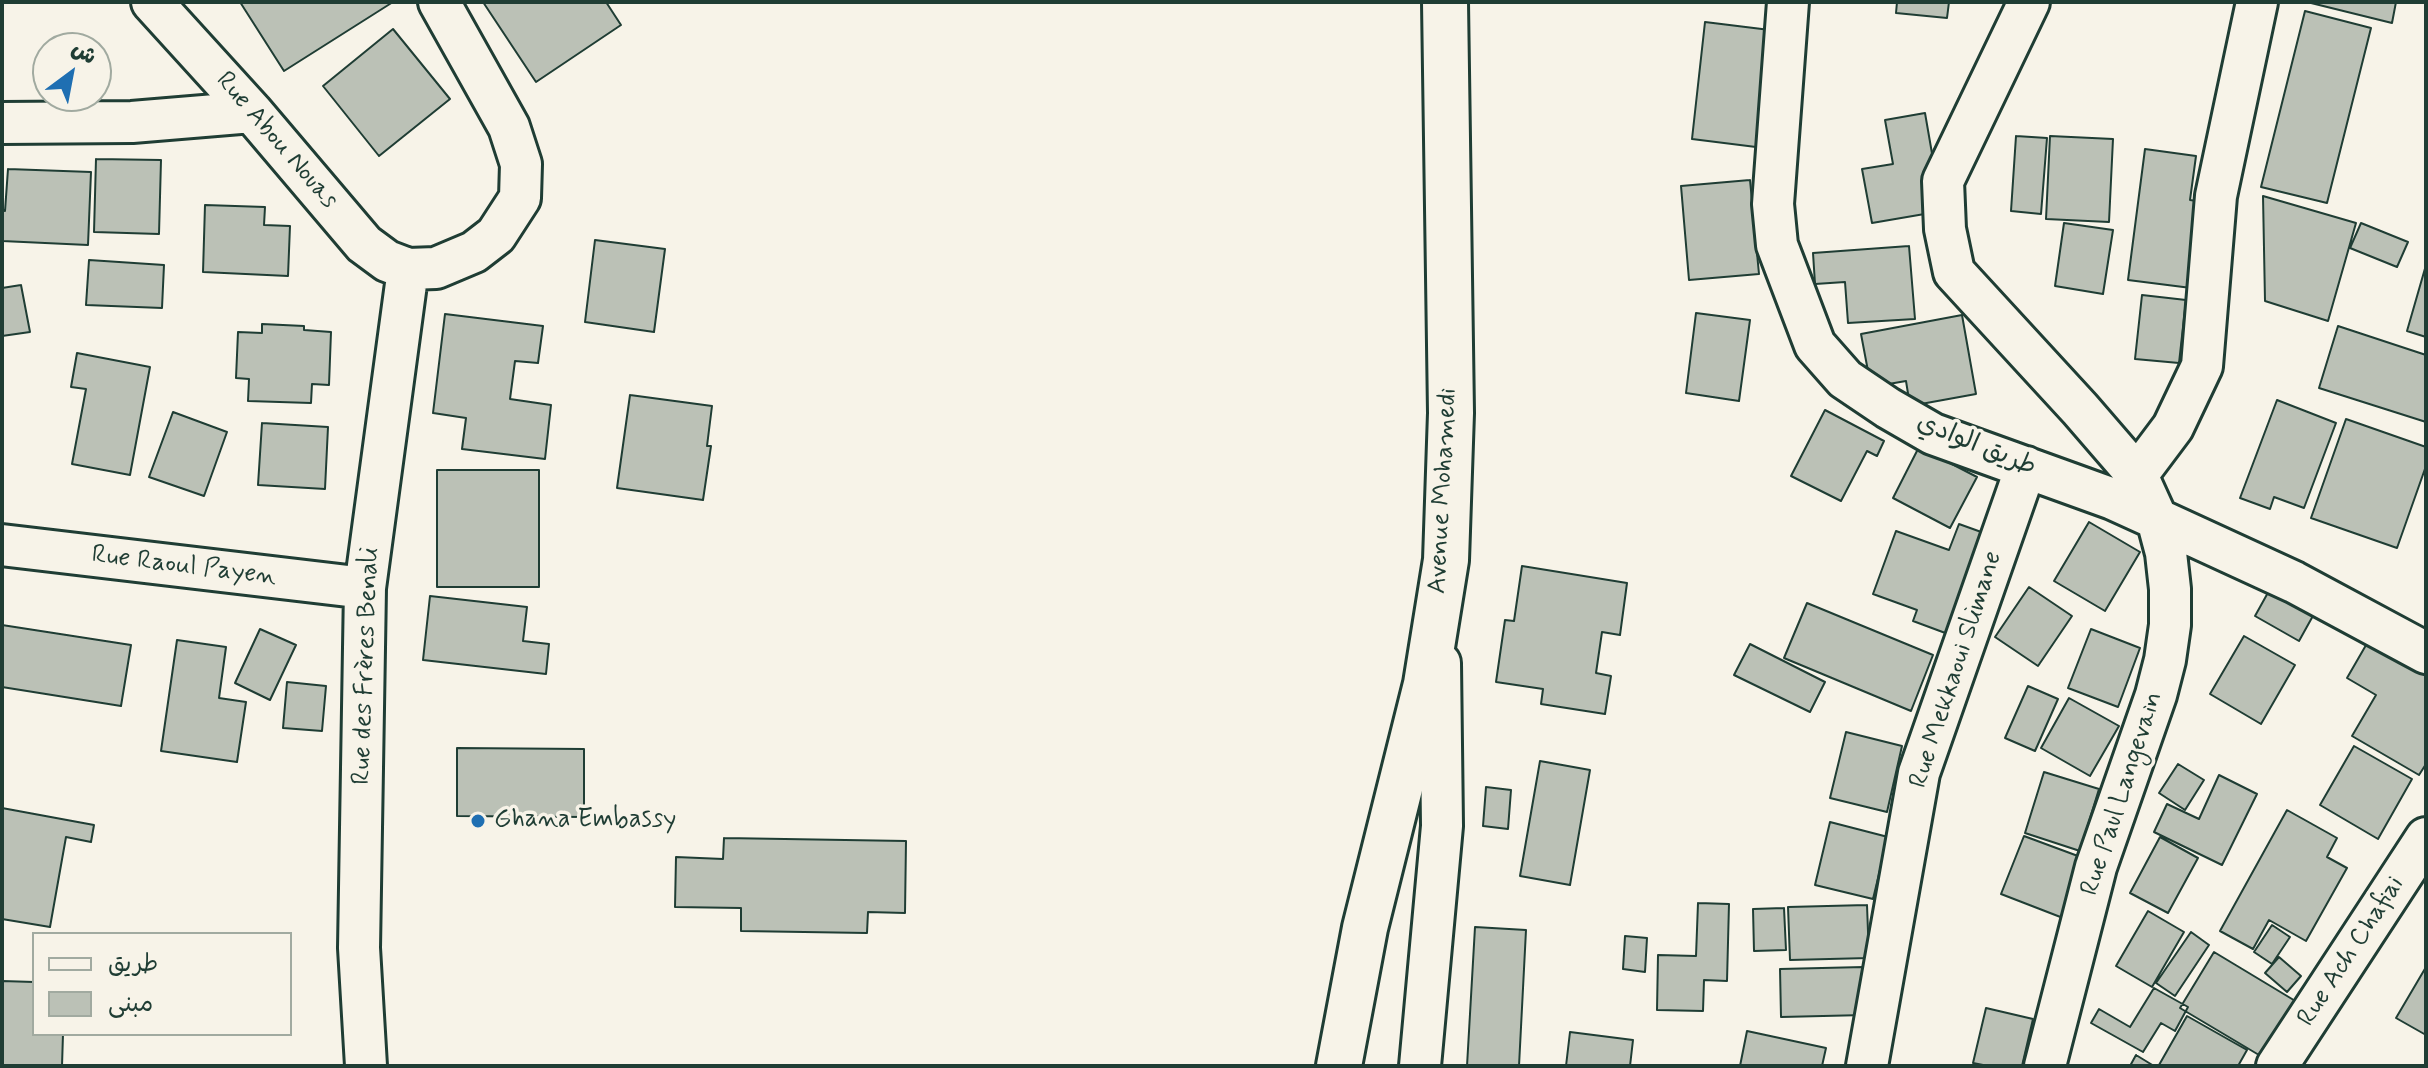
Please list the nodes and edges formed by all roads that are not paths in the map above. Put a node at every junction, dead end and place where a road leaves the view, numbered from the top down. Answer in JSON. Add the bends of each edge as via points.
{"nodes":[{"id":1,"x":152,"y":2,"type":"edge"},
{"id":2,"x":439,"y":2,"type":"edge"},
{"id":3,"x":1445,"y":2,"type":"edge"},
{"id":4,"x":1788,"y":2,"type":"edge"},
{"id":5,"x":2029,"y":2,"type":"edge"},
{"id":6,"x":2257,"y":2,"type":"edge"},
{"id":7,"x":252,"y":112,"type":"junction"},
{"id":8,"x":2,"y":123,"type":"edge"},
{"id":9,"x":408,"y":269,"type":"junction"},
{"id":10,"x":2026,"y":467,"type":"junction"},
{"id":11,"x":2137,"y":475,"type":"junction"},
{"id":12,"x":2157,"y":519,"type":"junction"},
{"id":13,"x":2,"y":545,"type":"edge"},
{"id":14,"x":365,"y":588,"type":"junction"},
{"id":15,"x":1439,"y":604,"type":"junction"},
{"id":16,"x":2426,"y":653,"type":"edge"},
{"id":17,"x":2426,"y":838,"type":"edge"},
{"id":18,"x":366,"y":1066,"type":"edge"},
{"id":19,"x":1339,"y":1066,"type":"edge"},
{"id":20,"x":1420,"y":1066,"type":"edge"},
{"id":21,"x":1867,"y":1066,"type":"edge"},
{"id":22,"x":2045,"y":1066,"type":"edge"},
{"id":23,"x":2277,"y":1066,"type":"edge"}],
"edges":[{"from":1,"to":7,"type":"street","name":"Rue Abou Nouas"},
{"from":2,"to":9,"type":"street","via":[[509,127],[521,164],[520,198],[496,235],[474,252],[436,268]]},
{"from":3,"to":15,"type":"main road","name":"Avenue Mohamedi","via":[[1451,413],[1446,560]]},
{"from":4,"to":10,"type":"street","name":"طريق الوادي","via":[[1773,204],[1777,245],[1815,345],[1845,379],[1888,408],[1933,434]]},
{"from":5,"to":11,"type":"street","name":"Rue Paul Langevain","via":[[1943,181],[1954,272]]},
{"from":6,"to":11,"type":"street","via":[[2216,196],[2202,366],[2173,427]]},
{"from":7,"to":8,"type":"street","via":[[132,122]]},
{"from":7,"to":9,"type":"street","name":"Rue Abou Nouas","via":[[364,244]]},
{"from":9,"to":14,"type":"street","name":"Rue des Frères Benali"},
{"from":10,"to":12,"type":"street","name":"طريق الوادي"},
{"from":10,"to":21,"type":"street","name":"Rue Mekkaoui Slimane","via":[[1919,773]]},
{"from":11,"to":12,"type":"street","name":"Rue Paul Langevain"},
{"from":12,"to":16,"type":"street","name":"طريق الوادي","via":[[2294,582]]},
{"from":12,"to":22,"type":"street","name":"Rue Paul Langevain","via":[[2170,589],[2165,660],[2096,867]]},
{"from":13,"to":14,"type":"street","name":"Rue Raoul Payen"},
{"from":14,"to":18,"type":"street","name":"Rue des Frères Benali","via":[[359,948]]},
{"from":15,"to":19,"type":"main road","name":"Avenue Mohamedi","via":[[1426,684],[1365,928]]},
{"from":15,"to":20,"type":"street","via":[[1442,826]]},
{"from":17,"to":23,"type":"street","name":"Rue Ach Chafiai"}]}
